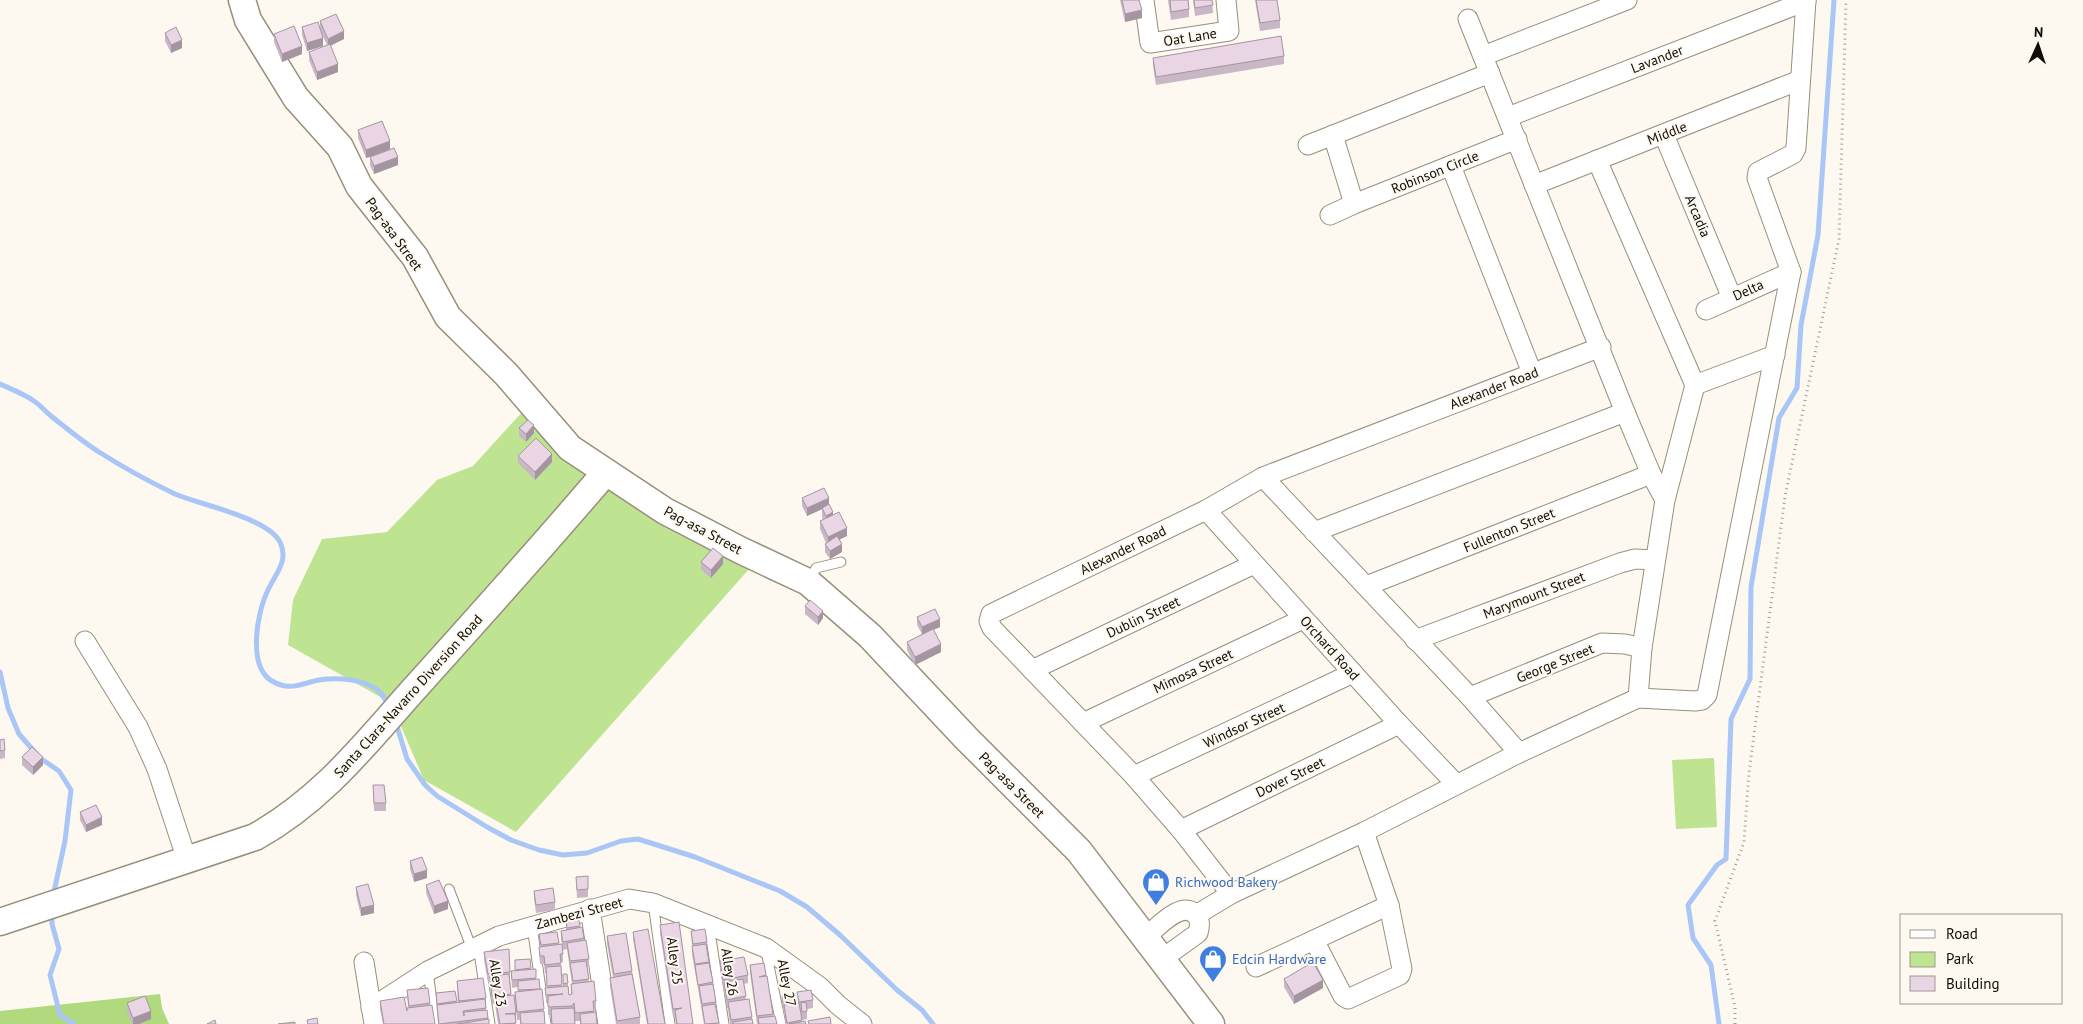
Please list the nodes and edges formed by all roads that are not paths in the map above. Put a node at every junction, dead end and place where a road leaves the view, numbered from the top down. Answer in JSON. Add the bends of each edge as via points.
{"nodes":[{"id":1,"x":242,"y":0,"type":"edge"},
{"id":2,"x":1144,"y":0,"type":"edge"},
{"id":3,"x":1226,"y":0,"type":"edge"},
{"id":4,"x":1627,"y":0,"type":"edge"},
{"id":5,"x":1806,"y":1,"type":"edge"},
{"id":6,"x":1468,"y":19,"type":"dead end"},
{"id":7,"x":1486,"y":65,"type":"junction"},
{"id":8,"x":1800,"y":80,"type":"junction"},
{"id":9,"x":1508,"y":116,"type":"junction"},
{"id":10,"x":1333,"y":135,"type":"junction"},
{"id":11,"x":1664,"y":135,"type":"junction"},
{"id":12,"x":1516,"y":139,"type":"junction"},
{"id":13,"x":1308,"y":145,"type":"dead end"},
{"id":14,"x":1597,"y":160,"type":"junction"},
{"id":15,"x":1451,"y":166,"type":"junction"},
{"id":16,"x":1534,"y":185,"type":"junction"},
{"id":17,"x":1354,"y":204,"type":"junction"},
{"id":18,"x":1330,"y":215,"type":"dead end"},
{"id":19,"x":1791,"y":272,"type":"junction"},
{"id":20,"x":1732,"y":298,"type":"junction"},
{"id":21,"x":1706,"y":310,"type":"dead end"},
{"id":22,"x":1601,"y":346,"type":"junction"},
{"id":23,"x":1775,"y":355,"type":"junction"},
{"id":24,"x":1532,"y":373,"type":"junction"},
{"id":25,"x":1695,"y":385,"type":"junction"},
{"id":26,"x":1625,"y":412,"type":"junction"},
{"id":27,"x":605,"y":473,"type":"junction"},
{"id":28,"x":1651,"y":474,"type":"junction"},
{"id":29,"x":1263,"y":477,"type":"junction"},
{"id":30,"x":1665,"y":500,"type":"junction"},
{"id":31,"x":1206,"y":510,"type":"junction"},
{"id":32,"x":1314,"y":532,"type":"junction"},
{"id":33,"x":1655,"y":560,"type":"junction"},
{"id":34,"x":841,"y":562,"type":"dead end"},
{"id":35,"x":1254,"y":564,"type":"junction"},
{"id":36,"x":808,"y":582,"type":"junction"},
{"id":37,"x":1366,"y":586,"type":"junction"},
{"id":38,"x":1304,"y":618,"type":"junction"},
{"id":39,"x":1415,"y":640,"type":"junction"},
{"id":40,"x":85,"y":641,"type":"dead end"},
{"id":41,"x":1642,"y":648,"type":"junction"},
{"id":42,"x":1032,"y":670,"type":"junction"},
{"id":43,"x":1353,"y":673,"type":"junction"},
{"id":44,"x":1470,"y":697,"type":"junction"},
{"id":45,"x":1638,"y":698,"type":"junction"},
{"id":46,"x":1083,"y":724,"type":"junction"},
{"id":47,"x":1398,"y":724,"type":"junction"},
{"id":48,"x":1519,"y":753,"type":"junction"},
{"id":49,"x":1134,"y":776,"type":"junction"},
{"id":50,"x":1456,"y":784,"type":"junction"},
{"id":51,"x":1181,"y":830,"type":"junction"},
{"id":52,"x":1364,"y":832,"type":"junction"},
{"id":53,"x":187,"y":860,"type":"junction"},
{"id":54,"x":448,"y":889,"type":"dead end"},
{"id":55,"x":1231,"y":894,"type":"junction"},
{"id":56,"x":653,"y":903,"type":"junction"},
{"id":57,"x":1389,"y":905,"type":"junction"},
{"id":58,"x":590,"y":909,"type":"junction"},
{"id":59,"x":1196,"y":915,"type":"junction"},
{"id":60,"x":0,"y":922,"type":"edge"},
{"id":61,"x":708,"y":925,"type":"junction"},
{"id":62,"x":532,"y":926,"type":"junction"},
{"id":63,"x":1145,"y":937,"type":"junction"},
{"id":64,"x":1314,"y":940,"type":"junction"},
{"id":65,"x":475,"y":948,"type":"junction"},
{"id":66,"x":766,"y":948,"type":"junction"},
{"id":67,"x":1162,"y":959,"type":"junction"},
{"id":68,"x":364,"y":962,"type":"dead end"},
{"id":69,"x":1256,"y":967,"type":"dead end"},
{"id":70,"x":428,"y":971,"type":"junction"},
{"id":71,"x":838,"y":1005,"type":"junction"},
{"id":72,"x":372,"y":1016,"type":"edge"},
{"id":73,"x":435,"y":1024,"type":"edge"},
{"id":74,"x":490,"y":1024,"type":"edge"},
{"id":75,"x":546,"y":1024,"type":"edge"},
{"id":76,"x":608,"y":1024,"type":"edge"},
{"id":77,"x":670,"y":1024,"type":"edge"},
{"id":78,"x":724,"y":1024,"type":"edge"},
{"id":79,"x":781,"y":1024,"type":"edge"},
{"id":80,"x":841,"y":1024,"type":"edge"},
{"id":81,"x":862,"y":1024,"type":"edge"},
{"id":82,"x":1211,"y":1024,"type":"edge"}],
"edges":[{"from":1,"to":27,"type":"street","name":"Pag-asa Street","via":[[248,20],[296,98],[340,147],[359,186],[415,258],[448,317],[506,374],[570,448]]},
{"from":2,"to":3,"type":"street","name":"Oat Lane","via":[[1150,43],[1229,31]]},
{"from":4,"to":7,"type":"street"},
{"from":5,"to":8,"type":"street"},
{"from":5,"to":9,"type":"street","name":"Lavander"},
{"from":6,"to":7,"type":"street"},
{"from":7,"to":9,"type":"street"},
{"from":7,"to":10,"type":"street"},
{"from":8,"to":11,"type":"street","name":"Middle"},
{"from":8,"to":19,"type":"street","via":[[1796,148],[1793,154],[1758,172],[1757,178]]},
{"from":9,"to":12,"type":"street"},
{"from":10,"to":13,"type":"street"},
{"from":10,"to":17,"type":"street"},
{"from":11,"to":14,"type":"street","name":"Middle"},
{"from":11,"to":20,"type":"street","name":"Arcadia"},
{"from":12,"to":15,"type":"street","name":"Robinson Circle"},
{"from":12,"to":16,"type":"street"},
{"from":14,"to":16,"type":"street","name":"Middle"},
{"from":14,"to":25,"type":"street"},
{"from":15,"to":17,"type":"street","name":"Robinson Circle"},
{"from":15,"to":24,"type":"street"},
{"from":16,"to":22,"type":"street"},
{"from":17,"to":18,"type":"street","name":"Robinson Circle"},
{"from":19,"to":20,"type":"street","name":"Delta"},
{"from":19,"to":23,"type":"street"},
{"from":20,"to":21,"type":"street","name":"Delta"},
{"from":22,"to":24,"type":"street","name":"Alexander Road"},
{"from":22,"to":26,"type":"street"},
{"from":23,"to":25,"type":"street"},
{"from":23,"to":45,"type":"street","via":[[1708,695],[1695,701]]},
{"from":24,"to":29,"type":"street","name":"Alexander Road"},
{"from":25,"to":30,"type":"street"},
{"from":26,"to":28,"type":"street"},
{"from":26,"to":32,"type":"street"},
{"from":27,"to":36,"type":"street","name":"Pag-asa Street","via":[[665,511]]},
{"from":27,"to":53,"type":"street","name":"Santa Clara-Navarro Diversion Road","via":[[362,750],[316,794],[255,837]]},
{"from":28,"to":30,"type":"street"},
{"from":28,"to":37,"type":"street","name":"Fullenton Street"},
{"from":29,"to":31,"type":"street","name":"Alexander Road"},
{"from":29,"to":32,"type":"street"},
{"from":30,"to":33,"type":"street"},
{"from":31,"to":35,"type":"street","name":"Orchard Road"},
{"from":31,"to":42,"type":"street","name":"Alexander Road","via":[[993,612],[989,617],[992,628]]},
{"from":32,"to":37,"type":"street"},
{"from":33,"to":39,"type":"street","name":"Marymount Street","via":[[1635,559],[1620,563]]},
{"from":33,"to":41,"type":"street"},
{"from":34,"to":36,"type":"lane","via":[[816,568]]},
{"from":35,"to":38,"type":"street","name":"Orchard Road"},
{"from":35,"to":42,"type":"street","name":"Dublin Street"},
{"from":36,"to":63,"type":"street","name":"Pag-asa Street","via":[[870,636],[1079,851]]},
{"from":37,"to":39,"type":"street"},
{"from":38,"to":43,"type":"street","name":"Orchard Road"},
{"from":38,"to":46,"type":"street","name":"Mimosa Street"},
{"from":39,"to":44,"type":"street"},
{"from":40,"to":53,"type":"street","via":[[138,727],[157,769]]},
{"from":41,"to":44,"type":"street","name":"George Street","via":[[1602,643]]},
{"from":41,"to":45,"type":"street"},
{"from":42,"to":46,"type":"street","name":"Alexander Road"},
{"from":43,"to":47,"type":"street","name":"Orchard Road"},
{"from":43,"to":49,"type":"street","name":"Windsor Street"},
{"from":44,"to":48,"type":"street"},
{"from":45,"to":48,"type":"street"},
{"from":46,"to":49,"type":"street","name":"Alexander Road"},
{"from":47,"to":50,"type":"street","name":"Orchard Road"},
{"from":47,"to":51,"type":"street","name":"Dover Street"},
{"from":48,"to":50,"type":"street"},
{"from":49,"to":51,"type":"street","name":"Alexander Road"},
{"from":50,"to":52,"type":"street"},
{"from":51,"to":55,"type":"street","name":"Alexander Road"},
{"from":52,"to":55,"type":"street"},
{"from":52,"to":57,"type":"street"},
{"from":53,"to":60,"type":"street","name":"Santa Clara-Navarro Diversion Road"},
{"from":54,"to":65,"type":"lane","name":"Alley 23"},
{"from":55,"to":59,"type":"street"},
{"from":56,"to":58,"type":"street","name":"Zambezi Street","via":[[629,899]]},
{"from":56,"to":61,"type":"street","name":"Zambezi Street"},
{"from":56,"to":77,"type":"lane","name":"Alley 25"},
{"from":57,"to":64,"type":"street"},
{"from":57,"to":64,"type":"street","via":[[1402,969],[1400,975],[1353,998],[1348,1000],[1343,996]]},
{"from":58,"to":62,"type":"street","name":"Zambezi Street"},
{"from":58,"to":76,"type":"street"},
{"from":59,"to":63,"type":"street","via":[[1190,910],[1180,910]]},
{"from":59,"to":67,"type":"street","via":[[1200,922],[1198,933]]},
{"from":61,"to":66,"type":"street","name":"Zambezi Street"},
{"from":61,"to":78,"type":"lane","name":"Alley 26"},
{"from":62,"to":65,"type":"street","name":"Zambezi Street","via":[[499,936]]},
{"from":62,"to":75,"type":"lane"},
{"from":63,"to":67,"type":"street","name":"Pag-asa Street"},
{"from":64,"to":69,"type":"street"},
{"from":65,"to":70,"type":"street","name":"Zambezi Street"},
{"from":65,"to":74,"type":"lane","name":"Alley 23"},
{"from":66,"to":71,"type":"street","name":"Zambezi Street","via":[[820,987]]},
{"from":66,"to":79,"type":"lane","name":"Alley 27"},
{"from":67,"to":82,"type":"street","name":"Pag-asa Street"},
{"from":68,"to":72,"type":"street"},
{"from":70,"to":72,"type":"street","name":"Zambezi Street"},
{"from":70,"to":73,"type":"lane"},
{"from":71,"to":80,"type":"street"},
{"from":71,"to":81,"type":"street","name":"Zambezi Street"}]}
